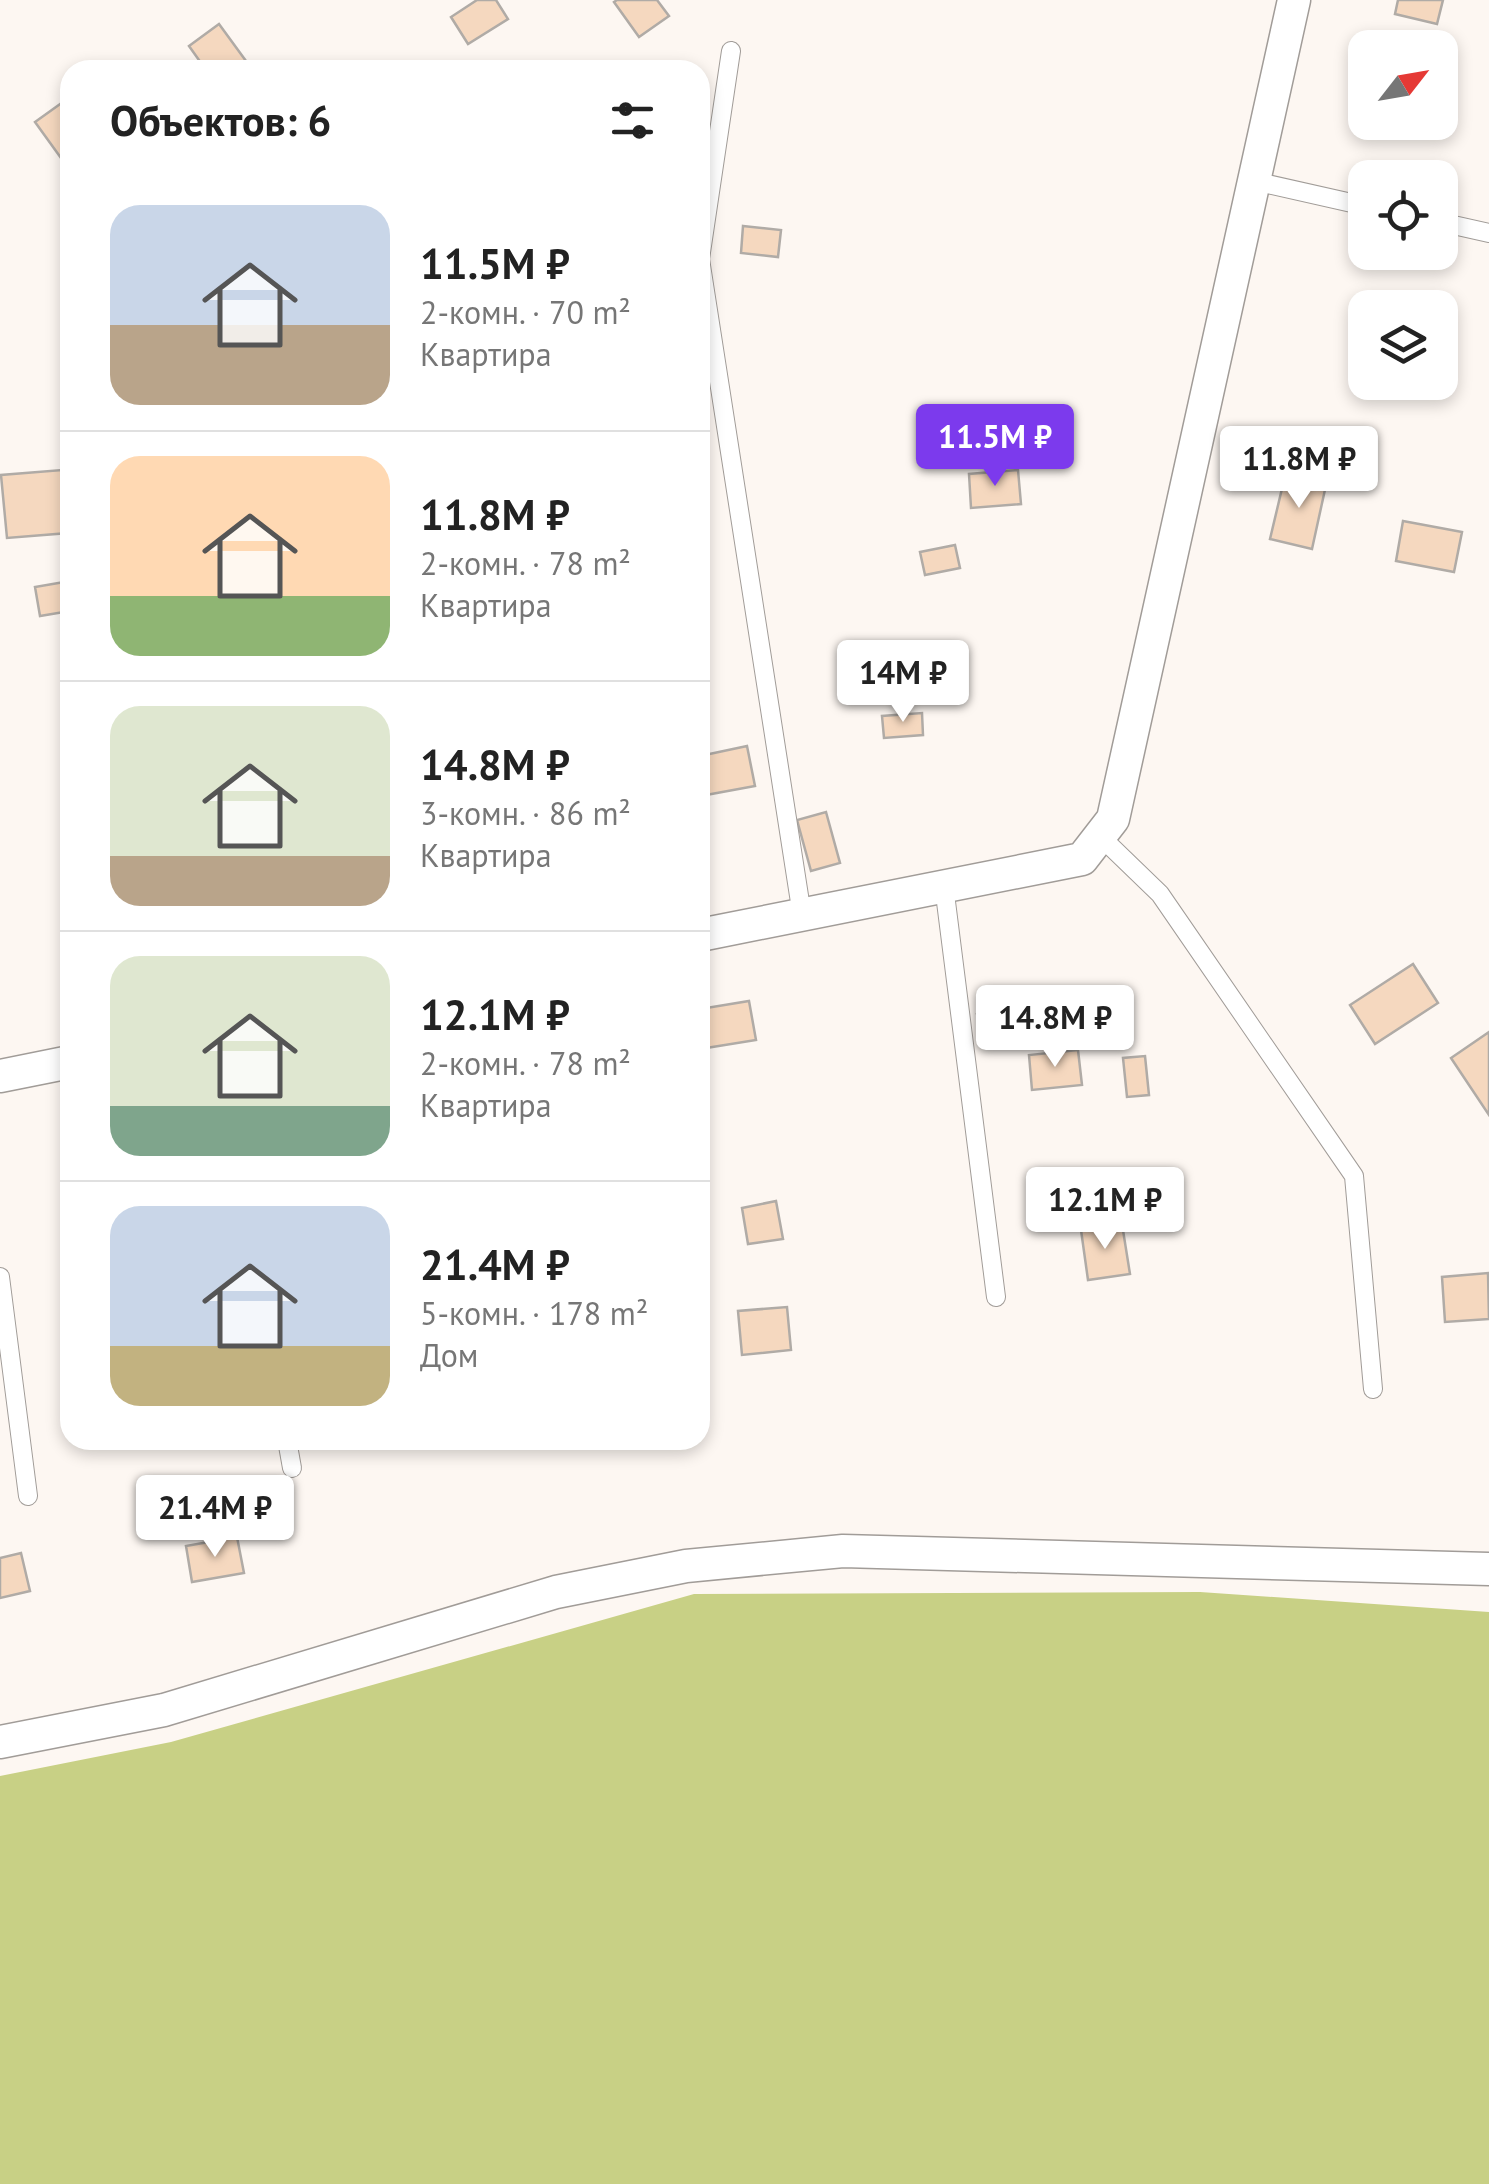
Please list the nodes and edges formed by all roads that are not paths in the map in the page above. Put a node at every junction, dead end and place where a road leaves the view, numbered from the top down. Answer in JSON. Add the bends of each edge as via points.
{"nodes":[{"id":1,"x":1294,"y":0,"type":"edge"},
{"id":2,"x":731,"y":52,"type":"dead end"},
{"id":3,"x":1254,"y":181,"type":"junction"},
{"id":4,"x":710,"y":192,"type":"edge"},
{"id":5,"x":1348,"y":202,"type":"edge"},
{"id":6,"x":1458,"y":226,"type":"edge"},
{"id":7,"x":1489,"y":234,"type":"edge"},
{"id":8,"x":710,"y":323,"type":"edge"},
{"id":9,"x":1100,"y":836,"type":"junction"},
{"id":10,"x":944,"y":886,"type":"junction"},
{"id":11,"x":802,"y":915,"type":"junction"},
{"id":12,"x":710,"y":934,"type":"edge"},
{"id":13,"x":60,"y":1064,"type":"edge"},
{"id":14,"x":0,"y":1076,"type":"edge"},
{"id":15,"x":0,"y":1277,"type":"edge"},
{"id":16,"x":996,"y":1298,"type":"dead end"},
{"id":17,"x":1373,"y":1389,"type":"dead end"},
{"id":18,"x":289,"y":1450,"type":"edge"},
{"id":19,"x":292,"y":1468,"type":"dead end"},
{"id":20,"x":28,"y":1496,"type":"dead end"},
{"id":21,"x":1489,"y":1569,"type":"edge"},
{"id":22,"x":0,"y":1742,"type":"edge"}],
"edges":[{"from":1,"to":3,"type":"street"},
{"from":2,"to":4,"type":"lane"},
{"from":3,"to":5,"type":"lane"},
{"from":3,"to":9,"type":"street","via":[[1112,819]]},
{"from":6,"to":7,"type":"lane"},
{"from":8,"to":11,"type":"lane"},
{"from":9,"to":10,"type":"street","via":[[1082,859]]},
{"from":9,"to":17,"type":"lane","via":[[1160,894],[1354,1176]]},
{"from":10,"to":11,"type":"street"},
{"from":10,"to":16,"type":"lane"},
{"from":11,"to":12,"type":"street"},
{"from":13,"to":14,"type":"street"},
{"from":15,"to":20,"type":"lane"},
{"from":18,"to":19,"type":"lane"},
{"from":21,"to":22,"type":"street","via":[[844,1551],[686,1566],[540,1597],[164,1710]]}]}
